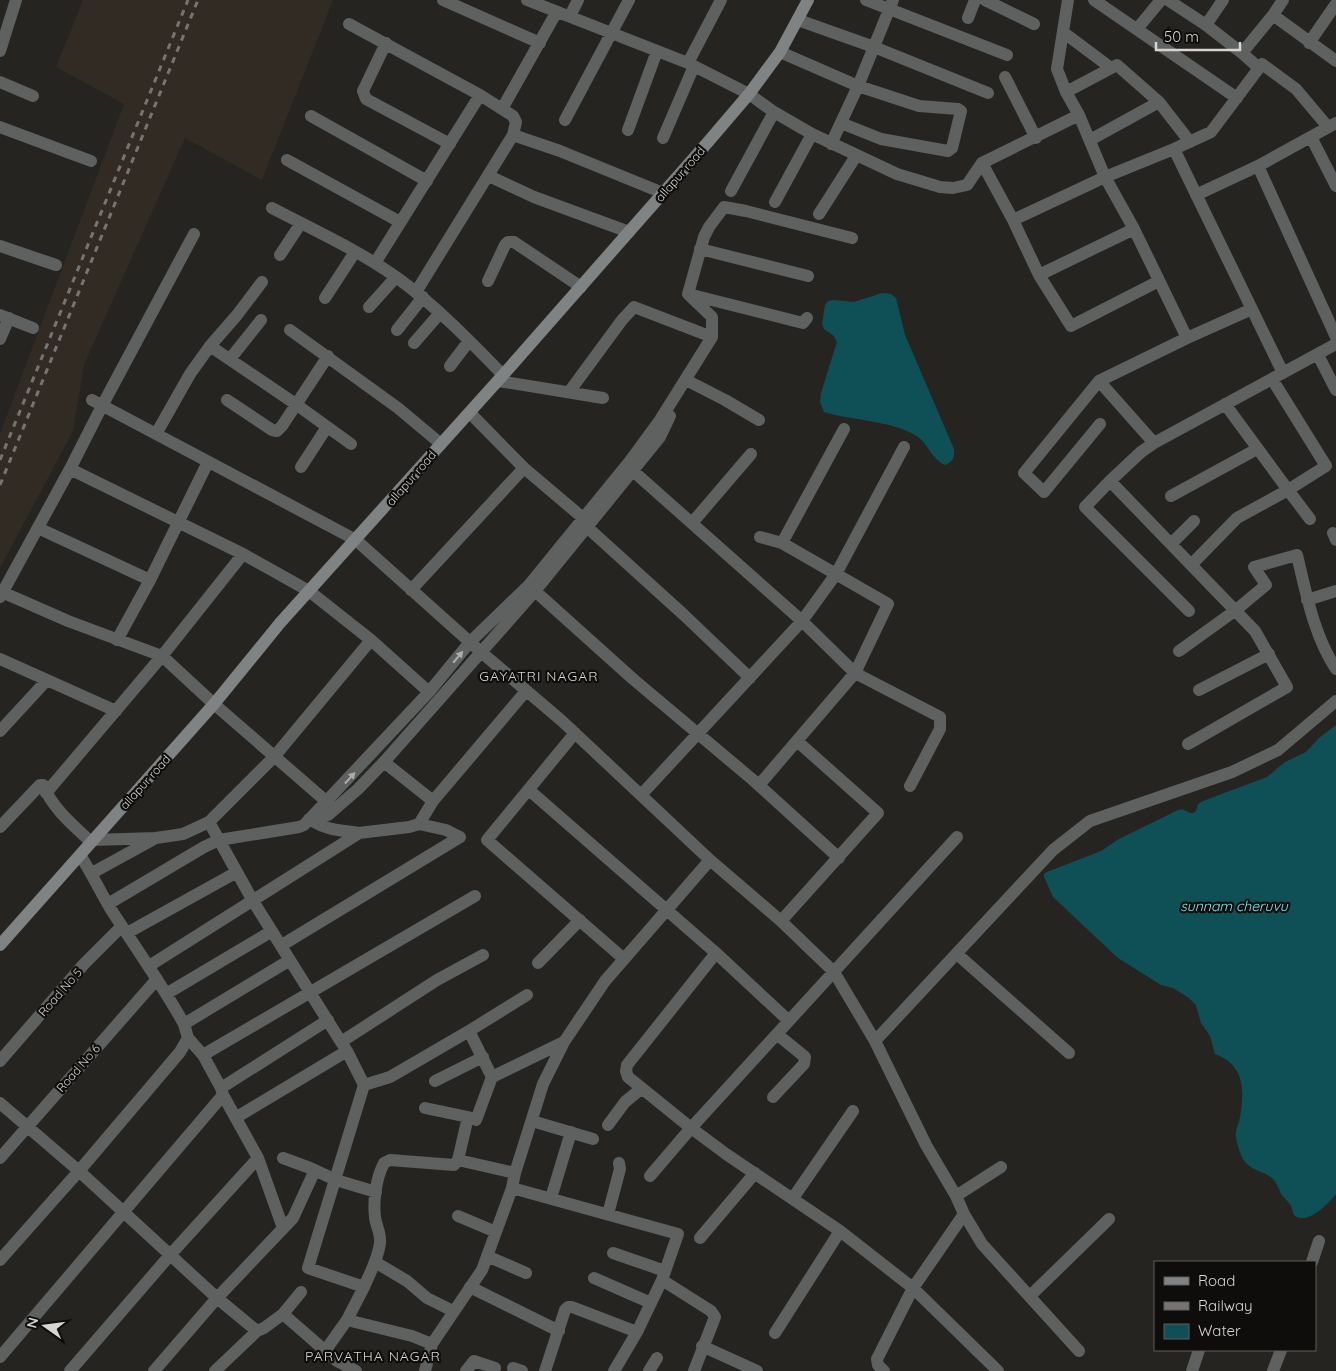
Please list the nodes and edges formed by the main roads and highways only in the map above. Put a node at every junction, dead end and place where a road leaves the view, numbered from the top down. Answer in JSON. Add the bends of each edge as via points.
{"nodes":[{"id":1,"x":808,"y":0,"type":"edge"},
{"id":2,"x":0,"y":945,"type":"edge"}],
"edges":[{"from":1,"to":2,"type":"main road","name":"allapur road","via":[[780,52],[749,94],[470,413],[280,623],[214,704]]}]}
